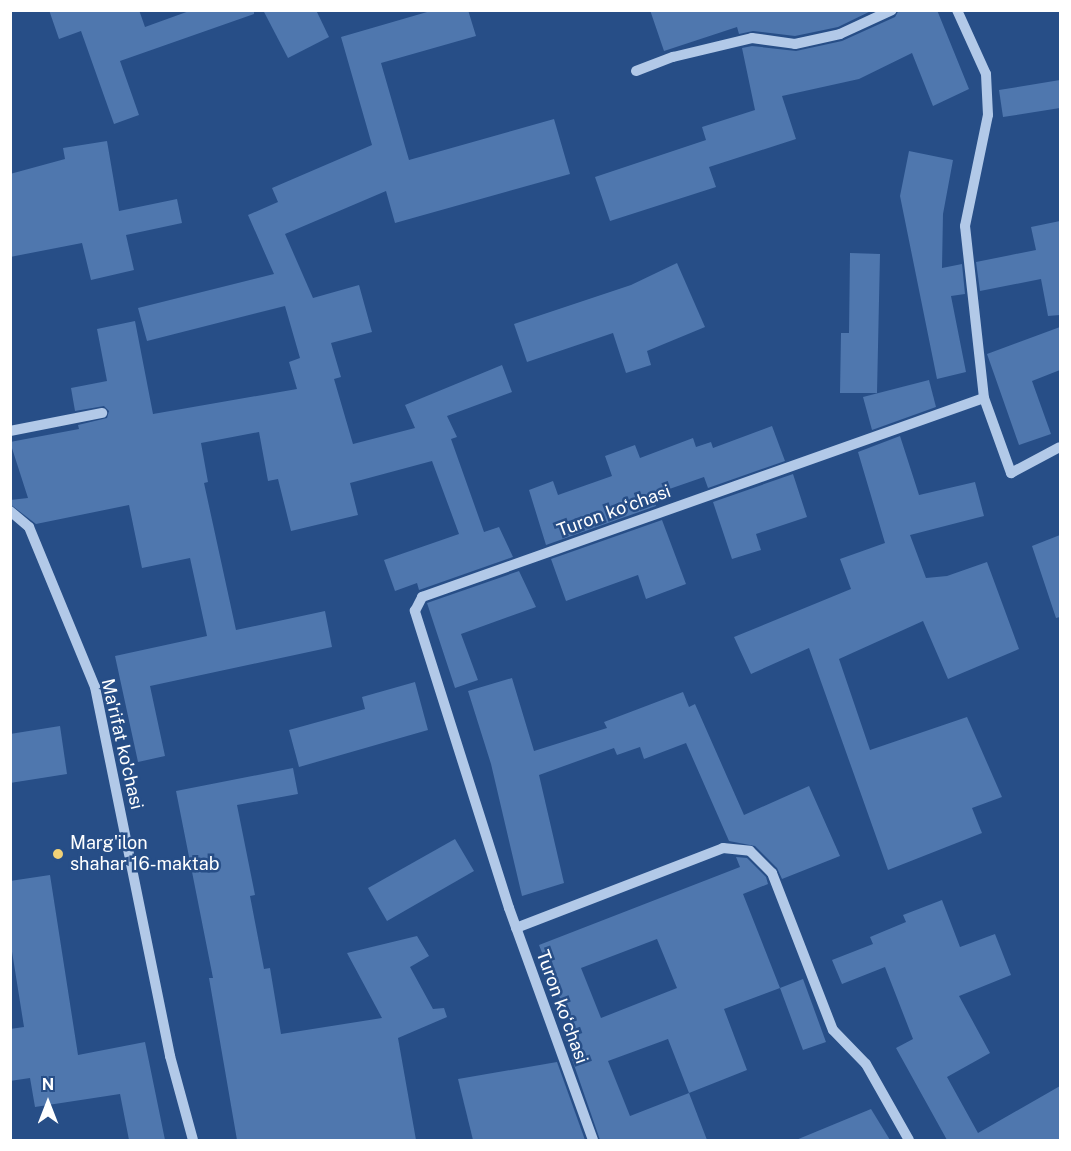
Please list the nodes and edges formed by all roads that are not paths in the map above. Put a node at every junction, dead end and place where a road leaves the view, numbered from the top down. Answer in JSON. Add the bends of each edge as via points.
{"nodes":[{"id":1,"x":892,"y":10,"type":"edge"},
{"id":2,"x":957,"y":10,"type":"edge"},
{"id":3,"x":636,"y":71,"type":"dead end"},
{"id":4,"x":984,"y":398,"type":"junction"},
{"id":5,"x":102,"y":413,"type":"dead end"},
{"id":6,"x":10,"y":431,"type":"edge"},
{"id":7,"x":1060,"y":447,"type":"edge"},
{"id":8,"x":10,"y":511,"type":"edge"},
{"id":9,"x":516,"y":928,"type":"junction"},
{"id":10,"x":193,"y":1140,"type":"edge"},
{"id":11,"x":593,"y":1140,"type":"edge"},
{"id":12,"x":909,"y":1140,"type":"edge"}],
"edges":[{"from":1,"to":3,"type":"street","via":[[840,34],[795,44],[752,38],[673,57]]},
{"from":2,"to":4,"type":"street","via":[[986,74],[988,115],[965,226]]},
{"from":4,"to":7,"type":"street","via":[[1011,473]]},
{"from":4,"to":9,"type":"street","name":"Turon koʻchasi","via":[[422,597],[415,611],[417,628]]},
{"from":5,"to":6,"type":"street"},
{"from":8,"to":10,"type":"street","name":"Ma'rifat ko'chasi","via":[[29,527],[95,687],[170,1056]]},
{"from":9,"to":11,"type":"street","name":"Turon koʻchasi"},
{"from":9,"to":12,"type":"street","via":[[723,848],[750,851],[772,873],[833,1030],[866,1064]]}]}
